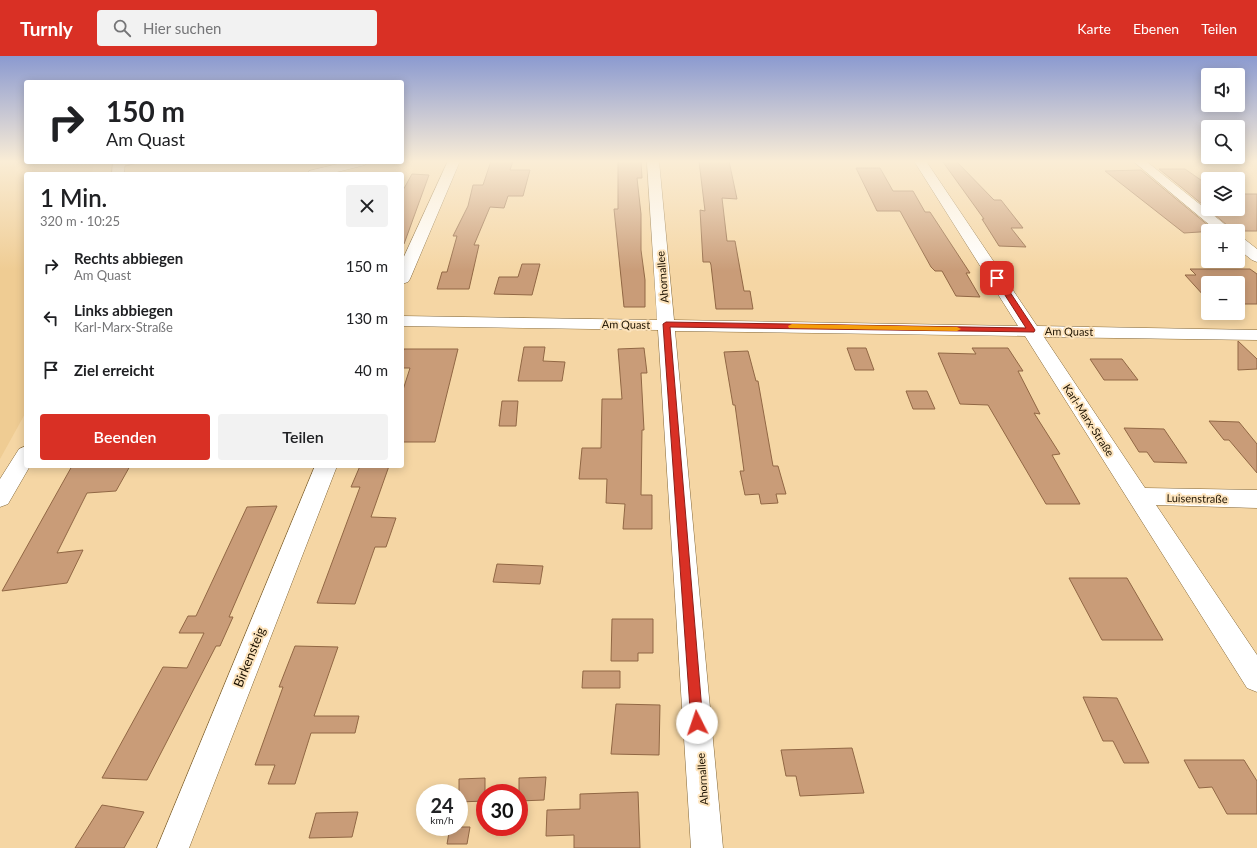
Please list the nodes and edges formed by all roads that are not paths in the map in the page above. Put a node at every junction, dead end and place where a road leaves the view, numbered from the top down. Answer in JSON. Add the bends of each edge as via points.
{"nodes":[{"id":1,"x":437,"y":198,"type":"edge"},
{"id":2,"x":656,"y":198,"type":"edge"},
{"id":3,"x":945,"y":198,"type":"edge"},
{"id":4,"x":1185,"y":198,"type":"edge"},
{"id":5,"x":1217,"y":224,"type":"edge"},
{"id":6,"x":1245,"y":247,"type":"edge"},
{"id":7,"x":1257,"y":257,"type":"edge"},
{"id":8,"x":404,"y":274,"type":"edge"},
{"id":9,"x":404,"y":321,"type":"edge"},
{"id":10,"x":666,"y":324,"type":"junction"},
{"id":11,"x":1032,"y":330,"type":"junction"},
{"id":12,"x":1257,"y":335,"type":"edge"},
{"id":13,"x":24,"y":457,"type":"edge"},
{"id":14,"x":325,"y":468,"type":"edge"},
{"id":15,"x":1138,"y":496,"type":"junction"},
{"id":16,"x":0,"y":498,"type":"edge"},
{"id":17,"x":1257,"y":499,"type":"edge"},
{"id":18,"x":1257,"y":679,"type":"edge"},
{"id":19,"x":173,"y":848,"type":"edge"},
{"id":20,"x":707,"y":848,"type":"edge"}],
"edges":[{"from":1,"to":8,"type":"street"},
{"from":2,"to":10,"type":"street","name":"Ahornallee"},
{"from":3,"to":11,"type":"street","name":"Karl-Marx-Straße"},
{"from":4,"to":5,"type":"street"},
{"from":6,"to":7,"type":"street"},
{"from":9,"to":10,"type":"street","name":"Am Quast"},
{"from":10,"to":11,"type":"street","name":"Am Quast"},
{"from":10,"to":20,"type":"street","name":"Ahornallee"},
{"from":11,"to":12,"type":"street","name":"Am Quast"},
{"from":11,"to":15,"type":"street","name":"Karl-Marx-Straße"},
{"from":13,"to":16,"type":"street"},
{"from":14,"to":19,"type":"street","name":"Birkensteig"},
{"from":15,"to":17,"type":"street","name":"Luisenstraße"},
{"from":15,"to":18,"type":"street","name":"Karl-Marx-Straße"}]}
